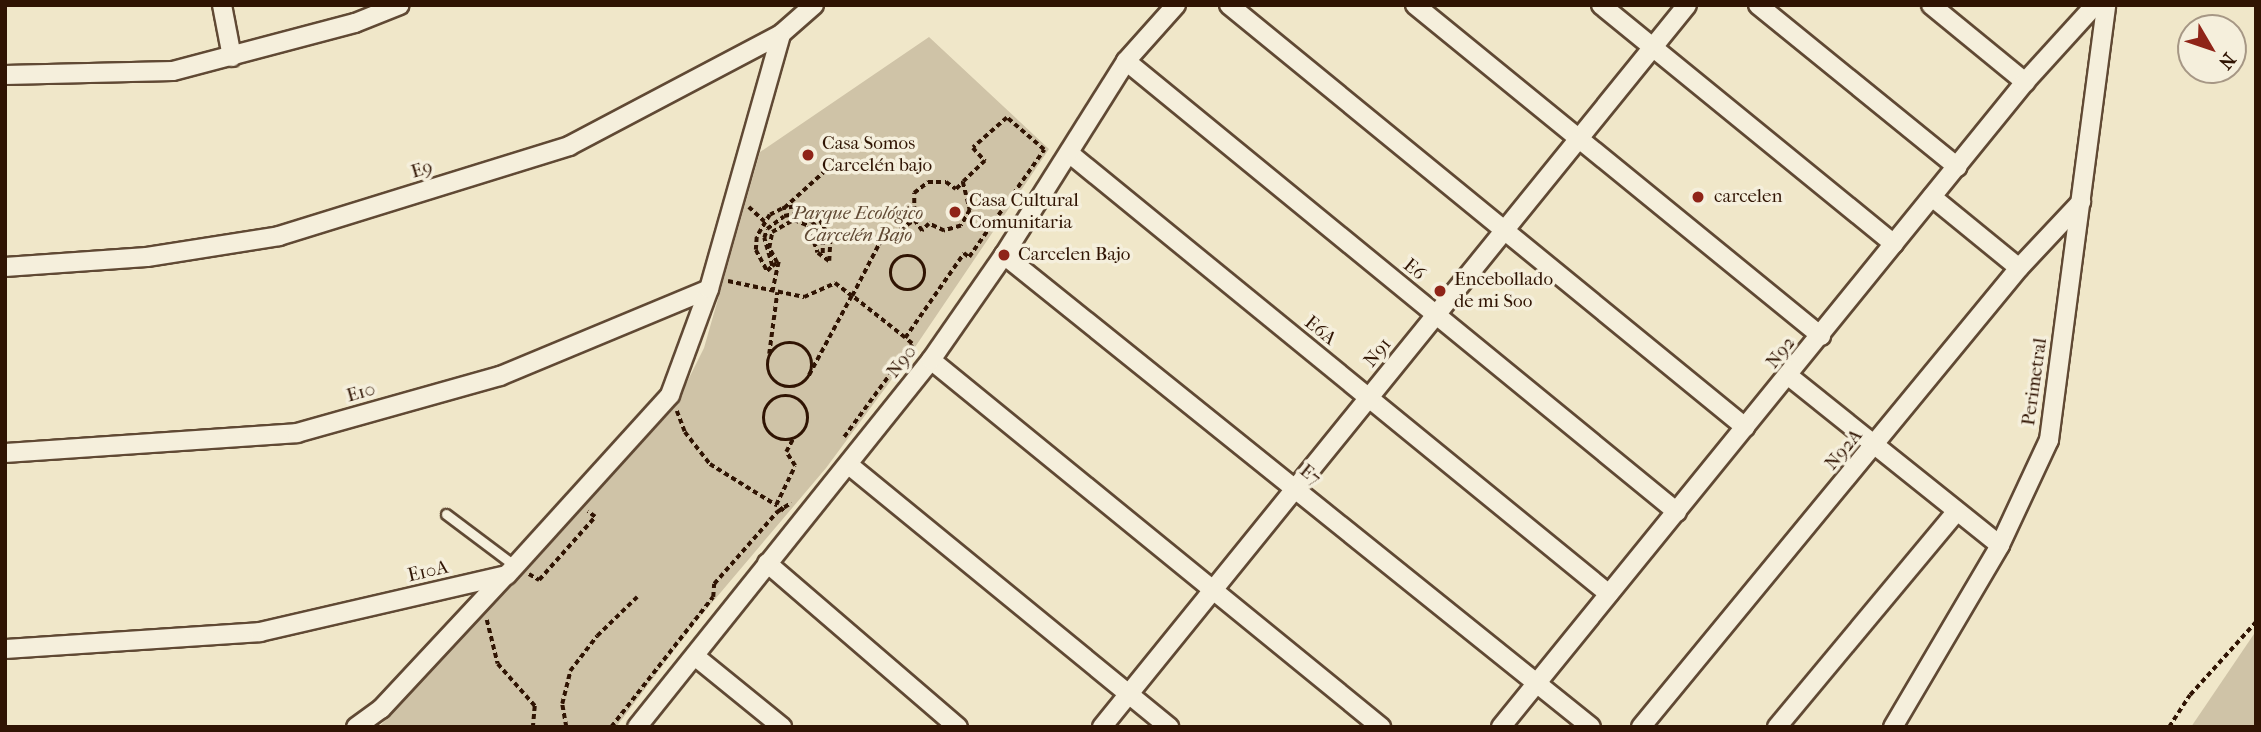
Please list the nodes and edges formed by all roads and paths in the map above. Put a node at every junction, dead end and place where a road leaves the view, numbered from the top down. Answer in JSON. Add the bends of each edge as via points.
{"nodes":[{"id":1,"x":222,"y":5,"type":"edge"},
{"id":2,"x":400,"y":5,"type":"edge"},
{"id":3,"x":814,"y":5,"type":"edge"},
{"id":4,"x":1176,"y":5,"type":"edge"},
{"id":5,"x":1229,"y":5,"type":"edge"},
{"id":6,"x":1415,"y":5,"type":"edge"},
{"id":7,"x":1601,"y":5,"type":"edge"},
{"id":8,"x":1687,"y":5,"type":"edge"},
{"id":9,"x":1758,"y":5,"type":"edge"},
{"id":10,"x":1931,"y":5,"type":"edge"},
{"id":11,"x":2095,"y":5,"type":"edge"},
{"id":12,"x":2106,"y":5,"type":"edge"},
{"id":13,"x":781,"y":34,"type":"junction"},
{"id":14,"x":1653,"y":47,"type":"junction"},
{"id":15,"x":232,"y":57,"type":"junction"},
{"id":16,"x":1126,"y":61,"type":"junction"},
{"id":17,"x":5,"y":75,"type":"edge"},
{"id":18,"x":2025,"y":82,"type":"junction"},
{"id":19,"x":1580,"y":141,"type":"junction"},
{"id":20,"x":1069,"y":153,"type":"junction"},
{"id":21,"x":1956,"y":167,"type":"junction"},
{"id":22,"x":827,"y":169,"type":"dead end"},
{"id":23,"x":963,"y":182,"type":"junction"},
{"id":24,"x":1932,"y":197,"type":"junction"},
{"id":25,"x":2081,"y":202,"type":"junction"},
{"id":26,"x":748,"y":206,"type":"dead end"},
{"id":27,"x":782,"y":209,"type":"junction"},
{"id":28,"x":914,"y":220,"type":"junction"},
{"id":29,"x":765,"y":221,"type":"junction"},
{"id":30,"x":1505,"y":230,"type":"junction"},
{"id":31,"x":1894,"y":244,"type":"junction"},
{"id":32,"x":1004,"y":255,"type":"junction"},
{"id":33,"x":779,"y":260,"type":"dead end"},
{"id":34,"x":918,"y":260,"type":"joint"},
{"id":35,"x":5,"y":267,"type":"edge"},
{"id":36,"x":2019,"y":268,"type":"junction"},
{"id":37,"x":726,"y":280,"type":"dead end"},
{"id":38,"x":709,"y":289,"type":"junction"},
{"id":39,"x":774,"y":292,"type":"junction"},
{"id":40,"x":852,"y":296,"type":"junction"},
{"id":41,"x":1436,"y":315,"type":"junction"},
{"id":42,"x":1821,"y":336,"type":"junction"},
{"id":43,"x":905,"y":338,"type":"junction"},
{"id":44,"x":931,"y":360,"type":"junction"},
{"id":45,"x":768,"y":361,"type":"junction"},
{"id":46,"x":809,"y":376,"type":"junction"},
{"id":47,"x":1790,"y":377,"type":"junction"},
{"id":48,"x":1369,"y":398,"type":"junction"},
{"id":49,"x":677,"y":411,"type":"dead end"},
{"id":50,"x":1745,"y":427,"type":"junction"},
{"id":51,"x":793,"y":439,"type":"junction"},
{"id":52,"x":840,"y":443,"type":"dead end"},
{"id":53,"x":1875,"y":446,"type":"junction"},
{"id":54,"x":5,"y":453,"type":"edge"},
{"id":55,"x":849,"y":465,"type":"junction"},
{"id":56,"x":1294,"y":489,"type":"junction"},
{"id":57,"x":800,"y":492,"type":"dead end"},
{"id":58,"x":776,"y":505,"type":"junction"},
{"id":59,"x":785,"y":511,"type":"junction"},
{"id":60,"x":1677,"y":512,"type":"junction"},
{"id":61,"x":1956,"y":512,"type":"junction"},
{"id":62,"x":446,"y":514,"type":"dead end"},
{"id":63,"x":2000,"y":545,"type":"junction"},
{"id":64,"x":767,"y":564,"type":"junction"},
{"id":65,"x":511,"y":571,"type":"junction"},
{"id":66,"x":1213,"y":590,"type":"junction"},
{"id":67,"x":1609,"y":594,"type":"junction"},
{"id":68,"x":637,"y":597,"type":"dead end"},
{"id":69,"x":487,"y":618,"type":"dead end"},
{"id":70,"x":2256,"y":622,"type":"edge"},
{"id":71,"x":5,"y":649,"type":"edge"},
{"id":72,"x":696,"y":657,"type":"junction"},
{"id":73,"x":1535,"y":686,"type":"junction"},
{"id":74,"x":1129,"y":694,"type":"junction"},
{"id":75,"x":356,"y":727,"type":"edge"},
{"id":76,"x":533,"y":727,"type":"edge"},
{"id":77,"x":566,"y":727,"type":"edge"},
{"id":78,"x":611,"y":727,"type":"edge"},
{"id":79,"x":637,"y":727,"type":"edge"},
{"id":80,"x":782,"y":727,"type":"edge"},
{"id":81,"x":957,"y":727,"type":"edge"},
{"id":82,"x":1102,"y":727,"type":"edge"},
{"id":83,"x":1169,"y":727,"type":"edge"},
{"id":84,"x":1381,"y":727,"type":"edge"},
{"id":85,"x":1502,"y":727,"type":"edge"},
{"id":86,"x":1591,"y":727,"type":"edge"},
{"id":87,"x":1641,"y":727,"type":"edge"},
{"id":88,"x":1777,"y":727,"type":"edge"},
{"id":89,"x":1892,"y":727,"type":"edge"},
{"id":90,"x":2169,"y":727,"type":"edge"}],
"edges":[{"from":1,"to":15,"type":"street"},
{"from":2,"to":15,"type":"street","via":[[355,23]]},
{"from":3,"to":13,"type":"street","name":"E9"},
{"from":4,"to":16,"type":"street","name":"N90"},
{"from":5,"to":30,"type":"street"},
{"from":6,"to":19,"type":"street"},
{"from":7,"to":14,"type":"street"},
{"from":8,"to":14,"type":"street","name":"N91"},
{"from":9,"to":21,"type":"street"},
{"from":10,"to":18,"type":"street"},
{"from":11,"to":18,"type":"street","name":"N92"},
{"from":12,"to":25,"type":"street","name":"Perimetral"},
{"from":13,"to":35,"type":"street","name":"E9","via":[[569,146],[279,236],[147,257]]},
{"from":13,"to":38,"type":"street"},
{"from":14,"to":19,"type":"street","name":"N91"},
{"from":14,"to":31,"type":"street"},
{"from":15,"to":17,"type":"street","via":[[173,71]]},
{"from":16,"to":20,"type":"street","name":"N90"},
{"from":16,"to":41,"type":"street","name":"E6"},
{"from":18,"to":21,"type":"street","name":"N92"},
{"from":19,"to":30,"type":"street","name":"N91"},
{"from":19,"to":42,"type":"street"},
{"from":20,"to":32,"type":"street","name":"N90"},
{"from":20,"to":48,"type":"street","name":"E6A"},
{"from":21,"to":24,"type":"street","name":"N92"},
{"from":22,"to":27,"type":"path"},
{"from":23,"to":28,"type":"path","via":[[956,189],[937,181],[920,187],[911,202]]},
{"from":23,"to":28,"type":"path","via":[[970,210],[961,226],[944,232],[929,224],[922,231]]},
{"from":23,"to":43,"type":"path","via":[[985,161],[974,148],[1007,118],[1044,150]]},
{"from":24,"to":31,"type":"street","name":"N92"},
{"from":24,"to":36,"type":"street"},
{"from":25,"to":36,"type":"street","name":"N92A"},
{"from":25,"to":63,"type":"street","name":"Perimetral","via":[[2049,440]]},
{"from":26,"to":29,"type":"path"},
{"from":27,"to":29,"type":"path"},
{"from":27,"to":29,"type":"path","via":[[794,207],[818,217],[830,239],[829,261],[823,257],[823,240],[813,222],[804,216],[784,216],[767,229],[764,238],[772,266],[767,271],[756,250]]},
{"from":28,"to":40,"type":"path","via":[[879,244]]},
{"from":30,"to":41,"type":"street","name":"N91"},
{"from":30,"to":50,"type":"street"},
{"from":31,"to":42,"type":"street","name":"N92"},
{"from":32,"to":44,"type":"street","name":"N90"},
{"from":32,"to":56,"type":"street","name":"E7"},
{"from":33,"to":39,"type":"path"},
{"from":34,"to":34,"type":"path","via":[[905,256],[894,263],[890,276],[897,287],[910,290],[921,284],[925,271]]},
{"from":36,"to":53,"type":"street","name":"N92A"},
{"from":37,"to":39,"type":"path"},
{"from":38,"to":54,"type":"street","name":"E10","via":[[500,376],[297,433]]},
{"from":38,"to":65,"type":"street","via":[[670,395]]},
{"from":39,"to":40,"type":"path","via":[[804,297],[835,283]]},
{"from":39,"to":45,"type":"path"},
{"from":40,"to":43,"type":"path"},
{"from":40,"to":46,"type":"path"},
{"from":41,"to":48,"type":"street","name":"N91"},
{"from":41,"to":60,"type":"street","name":"E6"},
{"from":42,"to":47,"type":"street","name":"N92"},
{"from":43,"to":52,"type":"path","via":[[912,344]]},
{"from":44,"to":55,"type":"street","name":"N90"},
{"from":44,"to":66,"type":"street"},
{"from":45,"to":46,"type":"path","via":[[771,376],[782,386],[797,386]]},
{"from":45,"to":46,"type":"path","via":[[775,348],[797,344],[809,354]]},
{"from":47,"to":50,"type":"street","name":"N92"},
{"from":47,"to":53,"type":"street"},
{"from":48,"to":56,"type":"street","name":"N91"},
{"from":48,"to":67,"type":"street","name":"E6A"},
{"from":49,"to":58,"type":"path","via":[[685,432],[710,464]]},
{"from":50,"to":60,"type":"street","name":"N92"},
{"from":51,"to":51,"type":"path","via":[[805,429],[807,414],[800,401],[778,397],[764,414],[766,429],[778,439]]},
{"from":51,"to":58,"type":"path","via":[[786,452],[795,466]]},
{"from":53,"to":61,"type":"street"},
{"from":53,"to":87,"type":"street","name":"N92A"},
{"from":55,"to":64,"type":"street","name":"N90"},
{"from":55,"to":74,"type":"street"},
{"from":56,"to":66,"type":"street","name":"N91"},
{"from":56,"to":73,"type":"street","name":"E7"},
{"from":57,"to":59,"type":"path"},
{"from":58,"to":59,"type":"path"},
{"from":59,"to":78,"type":"path","via":[[777,512],[714,584],[713,597]]},
{"from":60,"to":67,"type":"street","name":"N92"},
{"from":61,"to":63,"type":"street"},
{"from":61,"to":88,"type":"street"},
{"from":62,"to":65,"type":"lane"},
{"from":63,"to":89,"type":"street","name":"Perimetral"},
{"from":64,"to":72,"type":"street","name":"N90"},
{"from":64,"to":81,"type":"street"},
{"from":65,"to":71,"type":"street","name":"E10A","via":[[260,632]]},
{"from":65,"to":75,"type":"street","via":[[381,709]]},
{"from":66,"to":74,"type":"street","name":"N91"},
{"from":66,"to":84,"type":"street"},
{"from":67,"to":73,"type":"street","name":"N92"},
{"from":68,"to":77,"type":"path","via":[[570,671],[562,704]]},
{"from":69,"to":76,"type":"path","via":[[498,664],[535,706]]},
{"from":70,"to":90,"type":"path","via":[[2190,695]]},
{"from":72,"to":79,"type":"street","name":"N90"},
{"from":72,"to":80,"type":"street"},
{"from":73,"to":85,"type":"street","name":"N92"},
{"from":73,"to":86,"type":"street","name":"E7"},
{"from":74,"to":82,"type":"street","name":"N91"},
{"from":74,"to":83,"type":"street"}]}
